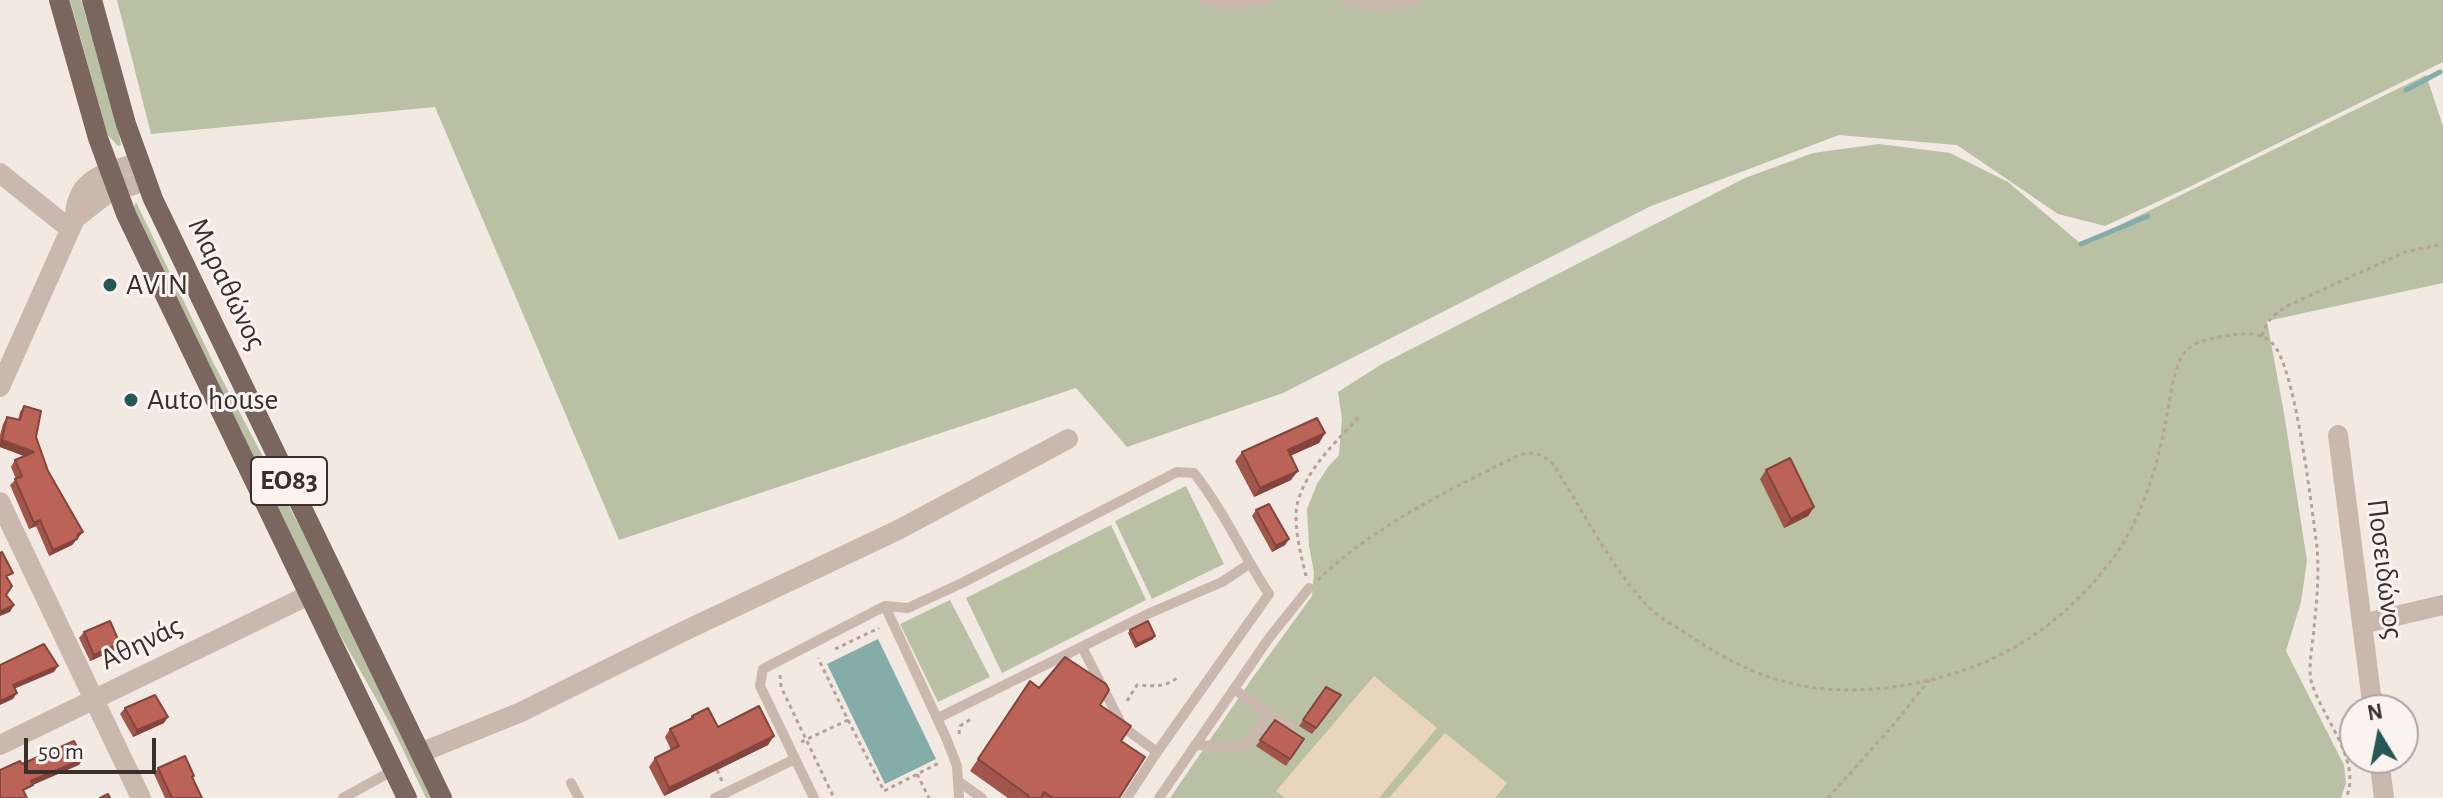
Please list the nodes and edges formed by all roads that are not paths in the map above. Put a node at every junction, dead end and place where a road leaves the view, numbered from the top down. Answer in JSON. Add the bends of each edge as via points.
{"nodes":[{"id":1,"x":59,"y":0,"type":"edge"},
{"id":2,"x":92,"y":0,"type":"edge"},
{"id":3,"x":1205,"y":0,"type":"edge"},
{"id":4,"x":1268,"y":0,"type":"edge"},
{"id":5,"x":1345,"y":0,"type":"edge"},
{"id":6,"x":1414,"y":0,"type":"edge"},
{"id":7,"x":143,"y":171,"type":"junction"},
{"id":8,"x":0,"y":173,"type":"edge"},
{"id":9,"x":113,"y":181,"type":"junction"},
{"id":10,"x":73,"y":224,"type":"junction"},
{"id":11,"x":0,"y":387,"type":"edge"},
{"id":12,"x":2338,"y":435,"type":"dead end"},
{"id":13,"x":1068,"y":439,"type":"dead end"},
{"id":14,"x":0,"y":502,"type":"edge"},
{"id":15,"x":1249,"y":564,"type":"junction"},
{"id":16,"x":1309,"y":588,"type":"road end"},
{"id":17,"x":309,"y":595,"type":"junction"},
{"id":18,"x":2443,"y":605,"type":"edge"},
{"id":19,"x":885,"y":606,"type":"junction"},
{"id":20,"x":2362,"y":624,"type":"junction"},
{"id":21,"x":1082,"y":647,"type":"junction"},
{"id":22,"x":1234,"y":689,"type":"junction"},
{"id":23,"x":2371,"y":694,"type":"edge"},
{"id":24,"x":94,"y":699,"type":"junction"},
{"id":25,"x":1266,"y":712,"type":"junction"},
{"id":26,"x":938,"y":718,"type":"junction"},
{"id":27,"x":1291,"y":727,"type":"edge"},
{"id":28,"x":0,"y":745,"type":"edge"},
{"id":29,"x":1195,"y":745,"type":"junction"},
{"id":30,"x":1157,"y":752,"type":"junction"},
{"id":31,"x":420,"y":753,"type":"junction"},
{"id":32,"x":795,"y":759,"type":"junction"},
{"id":33,"x":394,"y":770,"type":"junction"},
{"id":34,"x":2381,"y":774,"type":"edge"},
{"id":35,"x":958,"y":781,"type":"junction"},
{"id":36,"x":571,"y":783,"type":"dead end"},
{"id":37,"x":141,"y":798,"type":"edge"},
{"id":38,"x":343,"y":798,"type":"edge"},
{"id":39,"x":407,"y":798,"type":"edge"},
{"id":40,"x":442,"y":798,"type":"edge"},
{"id":41,"x":579,"y":798,"type":"edge"},
{"id":42,"x":715,"y":798,"type":"edge"},
{"id":43,"x":814,"y":798,"type":"edge"},
{"id":44,"x":959,"y":798,"type":"edge"},
{"id":45,"x":982,"y":798,"type":"edge"},
{"id":46,"x":1127,"y":798,"type":"edge"},
{"id":47,"x":1159,"y":798,"type":"edge"},
{"id":48,"x":2384,"y":798,"type":"edge"}],
"edges":[{"from":1,"to":9,"type":"main road","name":"Μαραθώνος","number":"ΕΟ83"},
{"from":2,"to":7,"type":"main road","name":"Μαραθώνος","number":"ΕΟ83"},
{"from":3,"to":4,"type":"lane"},
{"from":5,"to":6,"type":"lane","via":[[1374,8]]},
{"from":7,"to":9,"type":"street"},
{"from":7,"to":31,"type":"main road","name":"Μαραθώνος","number":"ΕΟ83"},
{"from":8,"to":10,"type":"street"},
{"from":9,"to":10,"type":"street","via":[[90,182],[83,188]]},
{"from":9,"to":17,"type":"main road","name":"Μαραθώνος","number":"ΕΟ83"},
{"from":10,"to":11,"type":"street"},
{"from":12,"to":20,"type":"street","name":"Ποσειδώνος"},
{"from":13,"to":31,"type":"street","via":[[898,530],[521,712]]},
{"from":14,"to":24,"type":"street"},
{"from":15,"to":19,"type":"lane","via":[[1213,496],[1194,473],[1177,472],[908,608]]},
{"from":15,"to":21,"type":"lane","via":[[1222,582]]},
{"from":15,"to":30,"type":"lane","via":[[1269,594]]},
{"from":16,"to":22,"type":"lane"},
{"from":17,"to":24,"type":"street","name":"Αθηνάς"},
{"from":17,"to":33,"type":"main road","name":"Μαραθώνος","number":"ΕΟ83"},
{"from":18,"to":20,"type":"street"},
{"from":19,"to":26,"type":"lane"},
{"from":19,"to":32,"type":"lane","via":[[763,669],[760,686]]},
{"from":20,"to":23,"type":"street","name":"Ποσειδώνος"},
{"from":21,"to":26,"type":"lane"},
{"from":21,"to":30,"type":"lane","via":[[1123,727]]},
{"from":22,"to":25,"type":"lane"},
{"from":22,"to":29,"type":"lane"},
{"from":24,"to":28,"type":"street","name":"Αθηνάς"},
{"from":24,"to":37,"type":"street"},
{"from":25,"to":27,"type":"lane"},
{"from":25,"to":29,"type":"lane","via":[[1262,727],[1243,747]]},
{"from":26,"to":35,"type":"lane"},
{"from":29,"to":47,"type":"lane"},
{"from":30,"to":46,"type":"lane"},
{"from":31,"to":40,"type":"main road","name":"Μαραθώνος","number":"ΕΟ83"},
{"from":32,"to":42,"type":"lane"},
{"from":32,"to":43,"type":"lane"},
{"from":33,"to":38,"type":"lane"},
{"from":33,"to":39,"type":"main road","name":"Μαραθώνος","number":"ΕΟ83"},
{"from":34,"to":48,"type":"street"},
{"from":35,"to":44,"type":"lane"},
{"from":35,"to":45,"type":"lane"},
{"from":36,"to":41,"type":"lane"}]}
